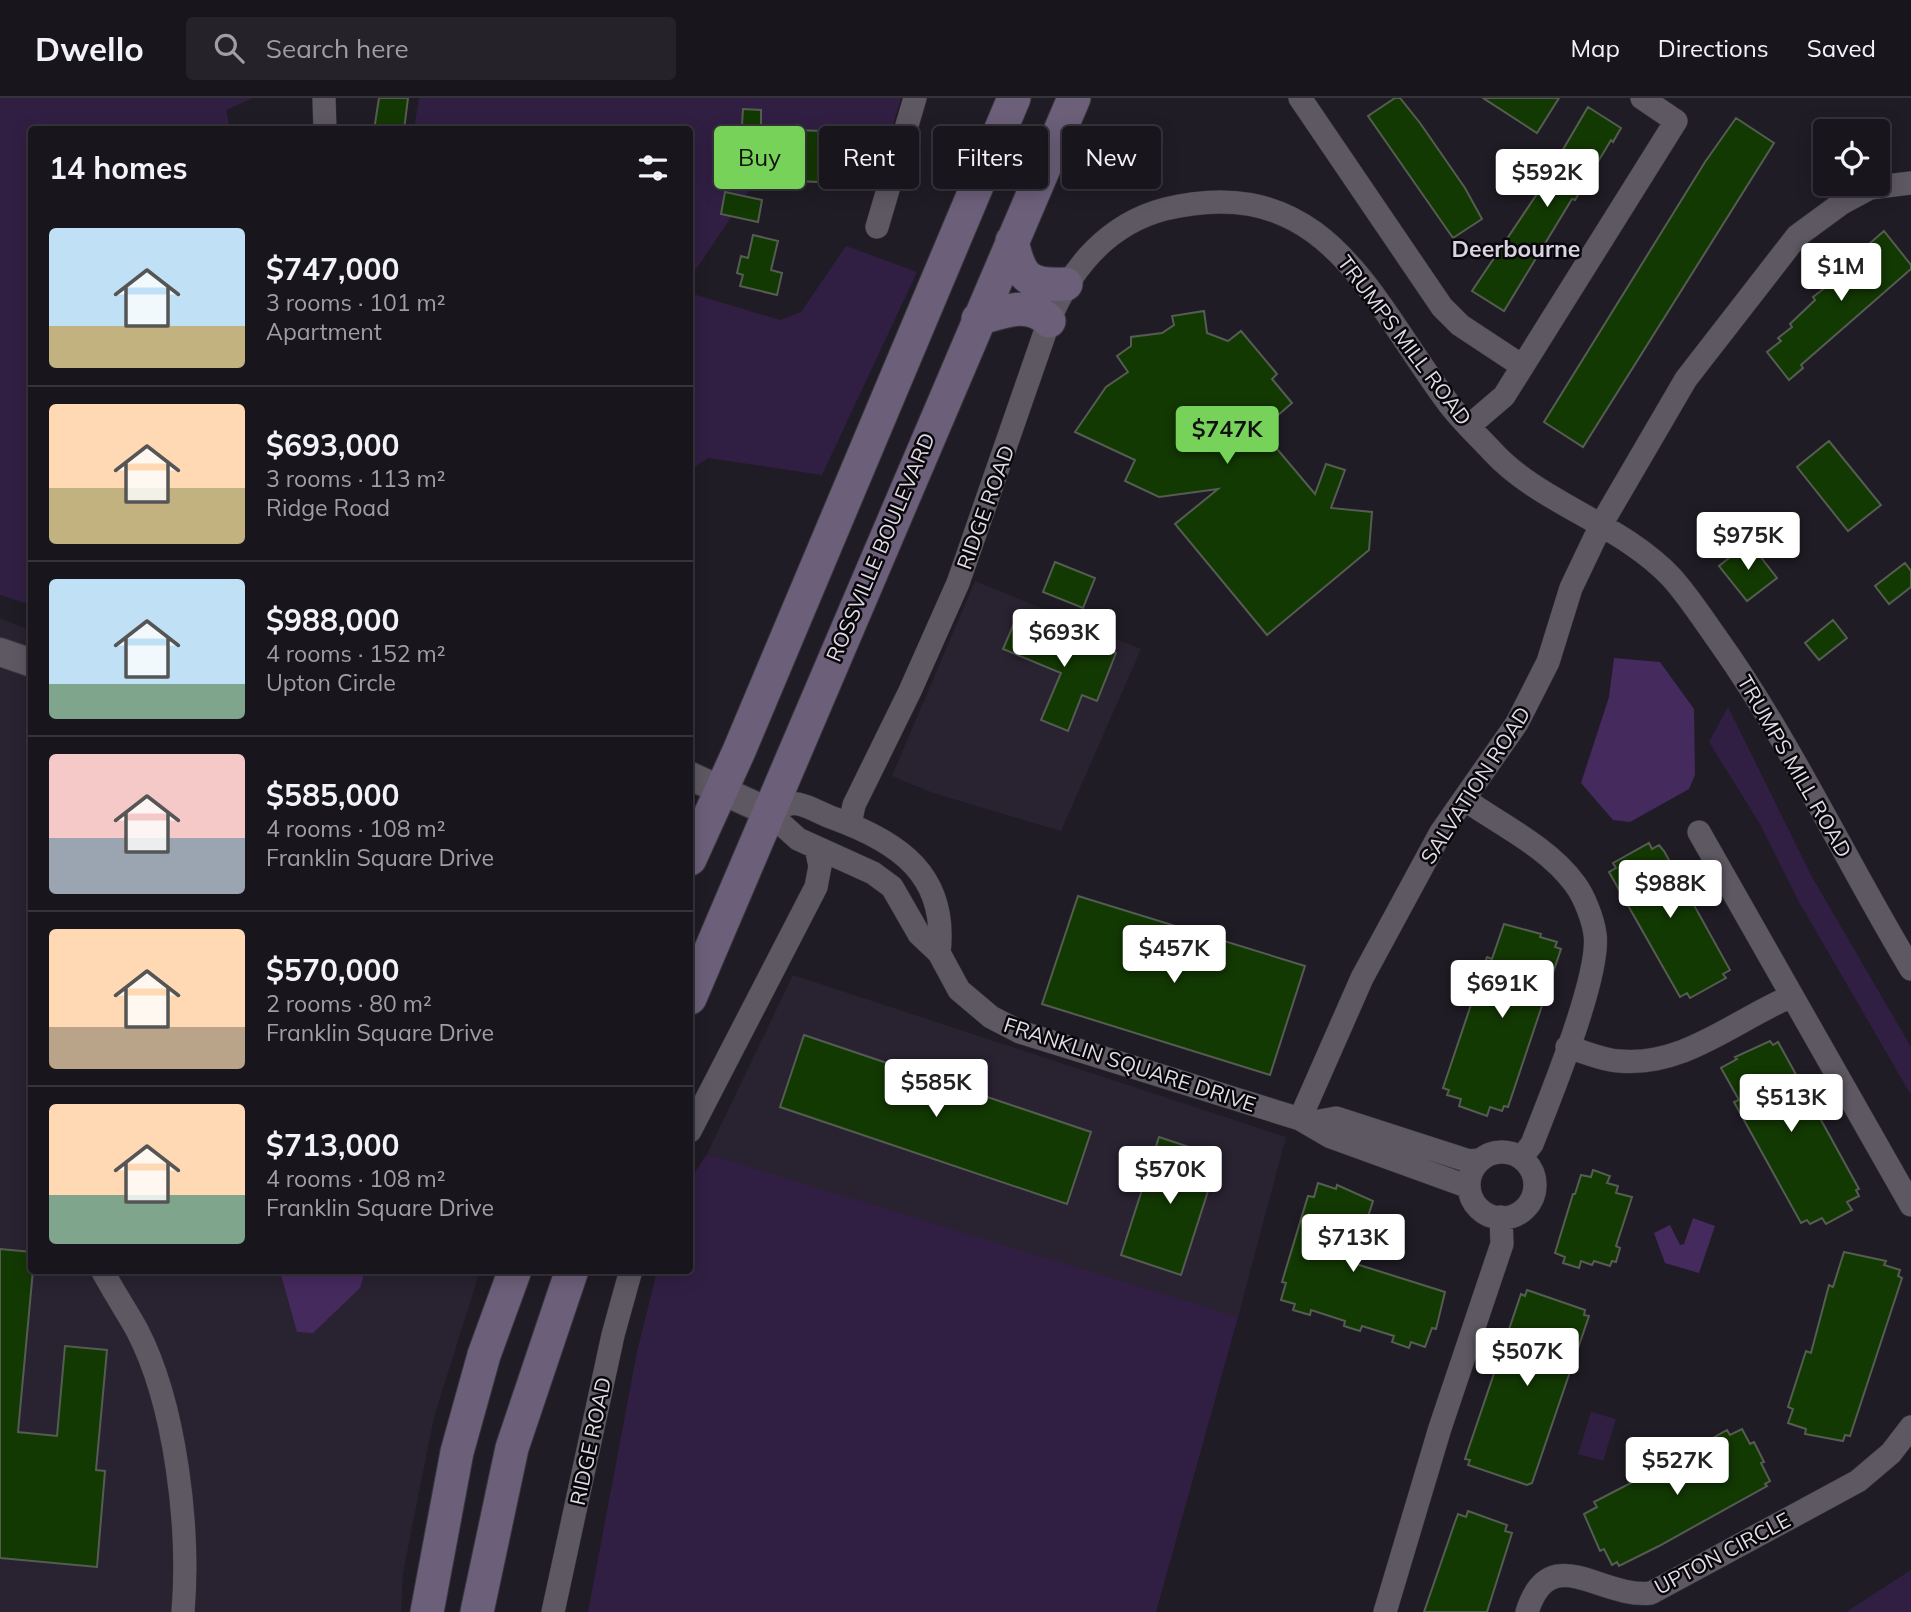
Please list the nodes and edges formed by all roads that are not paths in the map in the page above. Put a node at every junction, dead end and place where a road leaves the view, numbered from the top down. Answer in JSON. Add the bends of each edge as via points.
{"nodes":[{"id":1,"x":324,"y":98,"type":"edge"},
{"id":2,"x":915,"y":98,"type":"edge"},
{"id":3,"x":1014,"y":98,"type":"edge"},
{"id":4,"x":1074,"y":98,"type":"edge"},
{"id":5,"x":1300,"y":98,"type":"edge"},
{"id":6,"x":1642,"y":98,"type":"edge"},
{"id":7,"x":325,"y":126,"type":"edge"},
{"id":8,"x":1911,"y":183,"type":"edge"},
{"id":9,"x":1146,"y":214,"type":"joint"},
{"id":10,"x":877,"y":227,"type":"dead end"},
{"id":11,"x":1012,"y":241,"type":"junction"},
{"id":12,"x":1066,"y":284,"type":"junction"},
{"id":13,"x":978,"y":319,"type":"junction"},
{"id":14,"x":1049,"y":321,"type":"junction"},
{"id":15,"x":1522,"y":366,"type":"junction"},
{"id":16,"x":1469,"y":426,"type":"junction"},
{"id":17,"x":1602,"y":523,"type":"junction"},
{"id":18,"x":0,"y":652,"type":"edge"},
{"id":19,"x":28,"y":662,"type":"edge"},
{"id":20,"x":693,"y":777,"type":"edge"},
{"id":21,"x":721,"y":790,"type":"junction"},
{"id":22,"x":1464,"y":799,"type":"junction"},
{"id":23,"x":767,"y":811,"type":"junction"},
{"id":24,"x":850,"y":824,"type":"junction"},
{"id":25,"x":1699,"y":832,"type":"dead end"},
{"id":26,"x":816,"y":848,"type":"junction"},
{"id":27,"x":693,"y":852,"type":"edge"},
{"id":28,"x":939,"y":953,"type":"junction"},
{"id":29,"x":1911,"y":969,"type":"edge"},
{"id":30,"x":693,"y":991,"type":"edge"},
{"id":31,"x":1792,"y":996,"type":"junction"},
{"id":32,"x":1567,"y":1047,"type":"junction"},
{"id":33,"x":1305,"y":1121,"type":"junction"},
{"id":34,"x":694,"y":1123,"type":"edge"},
{"id":35,"x":1521,"y":1158,"type":"junction"},
{"id":36,"x":1482,"y":1159,"type":"junction"},
{"id":37,"x":1469,"y":1187,"type":"junction"},
{"id":38,"x":1911,"y":1205,"type":"edge"},
{"id":39,"x":1501,"y":1217,"type":"junction"},
{"id":40,"x":104,"y":1274,"type":"edge"},
{"id":41,"x":514,"y":1274,"type":"edge"},
{"id":42,"x":571,"y":1274,"type":"edge"},
{"id":43,"x":630,"y":1274,"type":"edge"},
{"id":44,"x":1911,"y":1427,"type":"edge"},
{"id":45,"x":427,"y":1611,"type":"edge"},
{"id":46,"x":183,"y":1612,"type":"edge"},
{"id":47,"x":477,"y":1612,"type":"edge"},
{"id":48,"x":553,"y":1612,"type":"edge"},
{"id":49,"x":1385,"y":1612,"type":"edge"},
{"id":50,"x":1527,"y":1612,"type":"edge"}],
"edges":[{"from":1,"to":7,"type":"street"},
{"from":2,"to":10,"type":"street"},
{"from":3,"to":21,"type":"main road"},
{"from":4,"to":11,"type":"main road","name":"ROSSVILLE BOULEVARD"},
{"from":5,"to":15,"type":"street","via":[[1441,307]]},
{"from":6,"to":15,"type":"street","via":[[1676,121]]},
{"from":8,"to":17,"type":"street","name":"SALVATION ROAD","via":[[1870,187],[1797,236],[1686,379]]},
{"from":9,"to":12,"type":"street","name":"RIDGE ROAD","via":[[1107,239],[1080,263]]},
{"from":9,"to":16,"type":"street","name":"TRUMPS MILL ROAD","via":[[1211,202],[1274,210],[1305,225],[1354,267]]},
{"from":11,"to":12,"type":"main road","via":[[1018,267],[1029,280]]},
{"from":11,"to":13,"type":"main road","name":"ROSSVILLE BOULEVARD"},
{"from":12,"to":14,"type":"street","name":"RIDGE ROAD"},
{"from":13,"to":14,"type":"main road","via":[[1026,308]]},
{"from":13,"to":23,"type":"main road","name":"ROSSVILLE BOULEVARD"},
{"from":14,"to":24,"type":"street","name":"RIDGE ROAD","via":[[958,583],[854,805]]},
{"from":15,"to":16,"type":"street","via":[[1504,396]]},
{"from":16,"to":17,"type":"street","name":"TRUMPS MILL ROAD","via":[[1500,459]]},
{"from":17,"to":22,"type":"street","name":"SALVATION ROAD","via":[[1571,588],[1535,688],[1517,723]]},
{"from":17,"to":29,"type":"street","name":"TRUMPS MILL ROAD","via":[[1670,576],[1734,663]]},
{"from":18,"to":19,"type":"street"},
{"from":20,"to":21,"type":"street","name":"FRANKLIN SQUARE DRIVE"},
{"from":21,"to":23,"type":"street","name":"FRANKLIN SQUARE DRIVE"},
{"from":21,"to":27,"type":"main road"},
{"from":22,"to":32,"type":"street","via":[[1557,865],[1576,885],[1589,915],[1595,934],[1594,956]]},
{"from":22,"to":33,"type":"street","name":"SALVATION ROAD","via":[[1441,832],[1362,978]]},
{"from":23,"to":24,"type":"street","via":[[798,803]]},
{"from":23,"to":26,"type":"street","name":"FRANKLIN SQUARE DRIVE","via":[[798,839]]},
{"from":23,"to":30,"type":"main road","name":"ROSSVILLE BOULEVARD"},
{"from":24,"to":28,"type":"street","via":[[916,864],[939,911]]},
{"from":25,"to":31,"type":"street"},
{"from":26,"to":28,"type":"street","name":"FRANKLIN SQUARE DRIVE","via":[[873,873],[892,887],[919,934]]},
{"from":26,"to":34,"type":"street","via":[[820,866],[816,887]]},
{"from":28,"to":33,"type":"street","name":"FRANKLIN SQUARE DRIVE","via":[[959,990],[991,1017],[1020,1032]]},
{"from":31,"to":32,"type":"street","via":[[1679,1055],[1617,1062]]},
{"from":31,"to":38,"type":"street"},
{"from":32,"to":35,"type":"street","via":[[1532,1144]]},
{"from":33,"to":36,"type":"street","name":"FRANKLIN SQUARE DRIVE","via":[[1336,1118],[1469,1161]]},
{"from":33,"to":37,"type":"street","name":"FRANKLIN SQUARE DRIVE","via":[[1331,1137]]},
{"from":35,"to":36,"type":"street","via":[[1501,1152]]},
{"from":35,"to":39,"type":"street","via":[[1533,1174],[1533,1195],[1521,1211]]},
{"from":36,"to":37,"type":"street"},
{"from":37,"to":39,"type":"street","via":[[1483,1212]]},
{"from":39,"to":49,"type":"street","via":[[1502,1244]]},
{"from":40,"to":46,"type":"street","via":[[137,1331],[160,1390],[175,1454]]},
{"from":41,"to":45,"type":"main road","via":[[484,1355],[457,1452]]},
{"from":42,"to":47,"type":"main road","via":[[512,1448]]},
{"from":43,"to":48,"type":"street","name":"RIDGE ROAD"},
{"from":44,"to":50,"type":"street","name":"UPTON CIRCLE","via":[[1891,1453],[1858,1481],[1651,1593],[1625,1594],[1569,1575],[1552,1575],[1541,1582]]}]}
